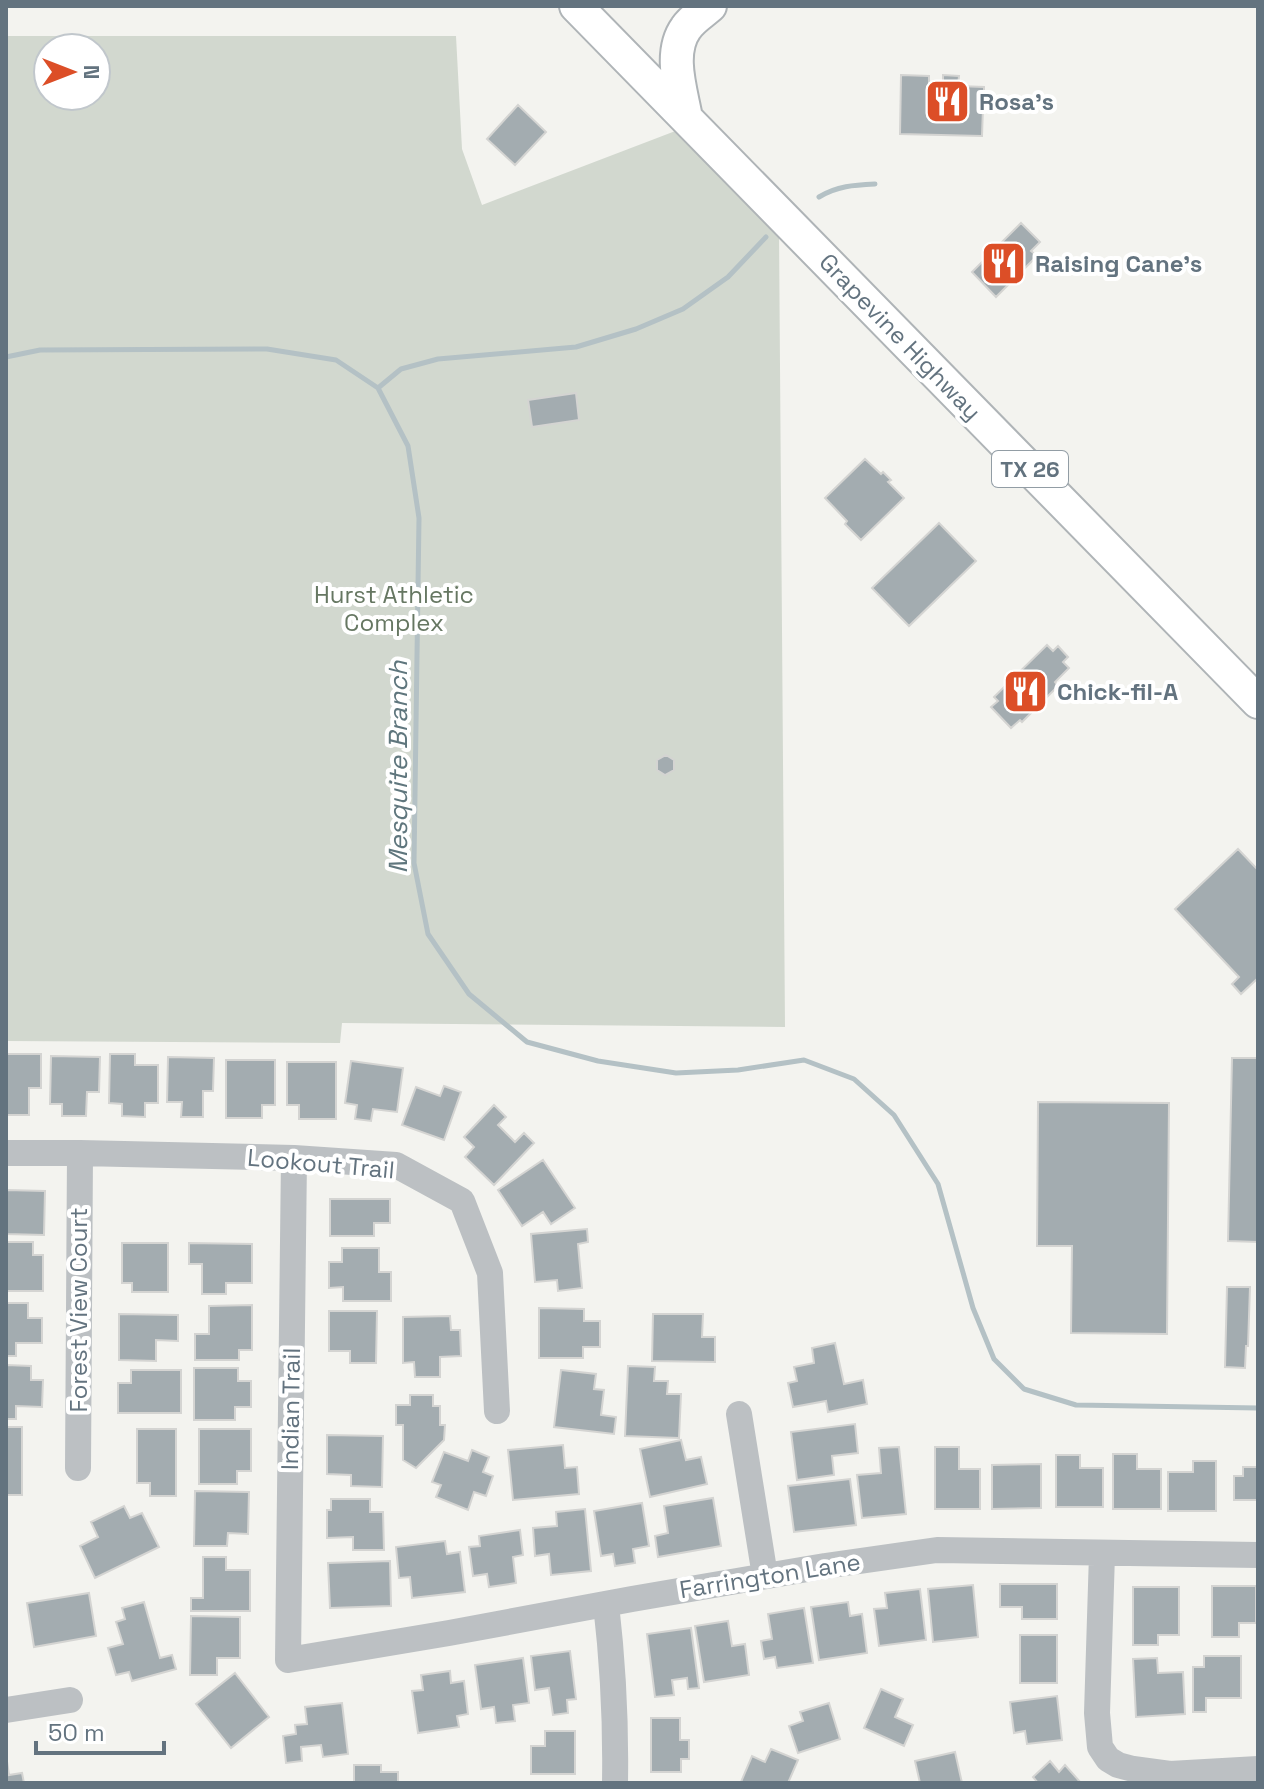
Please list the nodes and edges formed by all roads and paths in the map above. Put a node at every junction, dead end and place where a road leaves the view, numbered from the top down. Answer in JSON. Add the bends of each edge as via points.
{"nodes":[{"id":1,"x":576,"y":6,"type":"edge"},
{"id":2,"x":710,"y":6,"type":"edge"},
{"id":3,"x":686,"y":118,"type":"junction"},
{"id":4,"x":1258,"y":702,"type":"edge"},
{"id":5,"x":6,"y":1153,"type":"edge"},
{"id":6,"x":80,"y":1153,"type":"junction"},
{"id":7,"x":294,"y":1158,"type":"junction"},
{"id":8,"x":497,"y":1411,"type":"dead end"},
{"id":9,"x":739,"y":1414,"type":"dead end"},
{"id":10,"x":78,"y":1468,"type":"dead end"},
{"id":11,"x":1102,"y":1554,"type":"junction"},
{"id":12,"x":1258,"y":1555,"type":"edge"},
{"id":13,"x":765,"y":1576,"type":"junction"},
{"id":14,"x":606,"y":1604,"type":"junction"},
{"id":15,"x":288,"y":1660,"type":"joint"},
{"id":16,"x":70,"y":1700,"type":"dead end"},
{"id":17,"x":6,"y":1710,"type":"edge"},
{"id":18,"x":1258,"y":1769,"type":"edge"},
{"id":19,"x":615,"y":1783,"type":"edge"}],
"edges":[{"from":1,"to":3,"type":"main road","name":"Grapevine Highway","number":"TX 26"},
{"from":2,"to":3,"type":"main road","via":[[686,28],[678,44]]},
{"from":3,"to":4,"type":"main road","name":"Grapevine Highway","number":"TX 26"},
{"from":5,"to":6,"type":"street","name":"Lookout Trail"},
{"from":6,"to":7,"type":"street","name":"Lookout Trail"},
{"from":6,"to":10,"type":"street","name":"Forest View Court"},
{"from":7,"to":8,"type":"street","name":"Lookout Trail","via":[[396,1165],[462,1201],[490,1273]]},
{"from":7,"to":15,"type":"street","name":"Indian Trail"},
{"from":9,"to":13,"type":"street"},
{"from":11,"to":12,"type":"street","name":"Farrington Lane"},
{"from":11,"to":13,"type":"street","name":"Farrington Lane","via":[[937,1550]]},
{"from":11,"to":18,"type":"street","via":[[1097,1713],[1100,1747],[1108,1759],[1170,1774]]},
{"from":13,"to":14,"type":"street","name":"Farrington Lane"},
{"from":14,"to":15,"type":"street","name":"Farrington Lane"},
{"from":14,"to":19,"type":"street","via":[[613,1662]]},
{"from":16,"to":17,"type":"street"}]}
